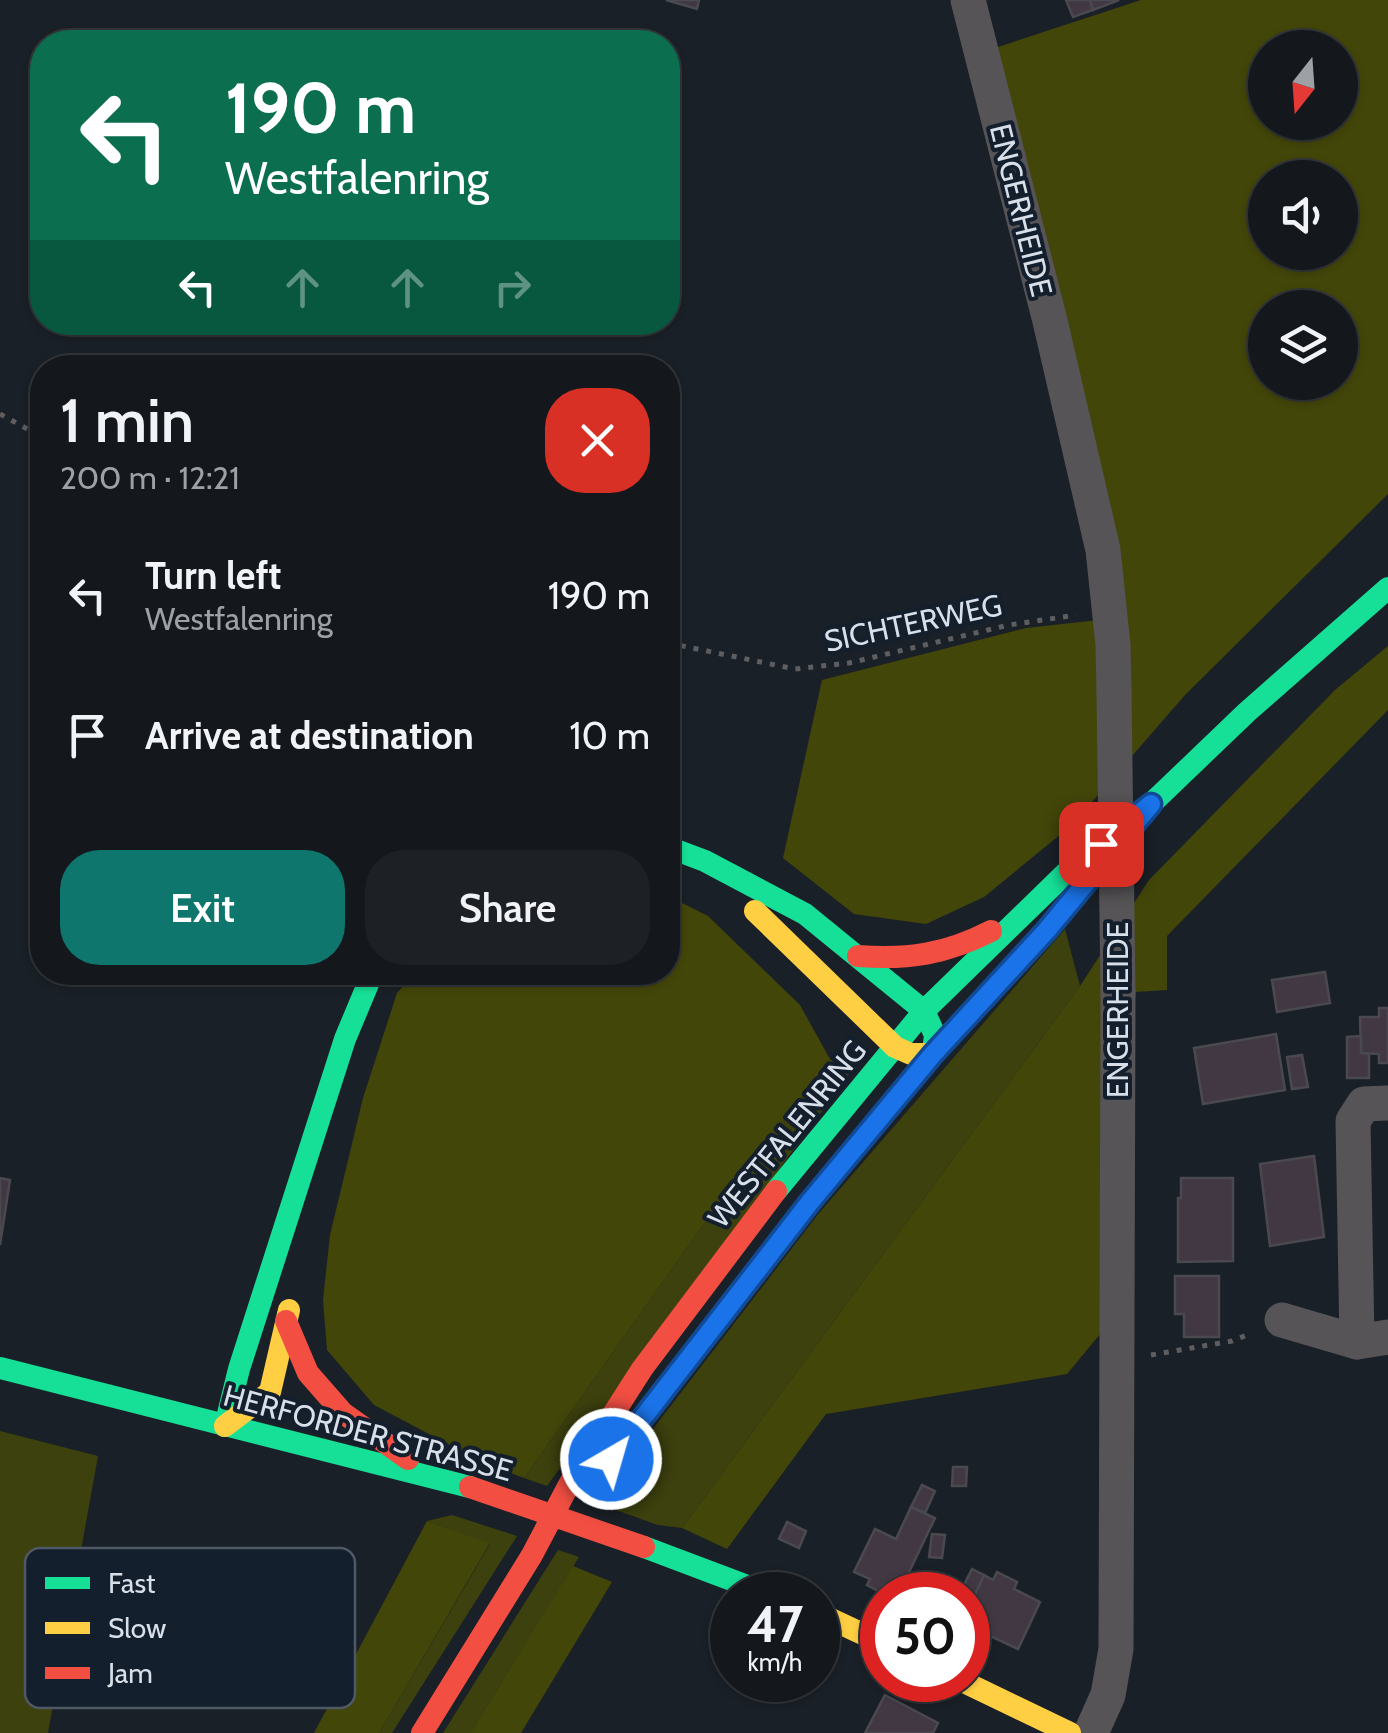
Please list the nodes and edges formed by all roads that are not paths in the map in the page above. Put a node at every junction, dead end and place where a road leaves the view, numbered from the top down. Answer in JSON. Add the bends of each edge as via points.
{"nodes":[{"id":1,"x":968,"y":0,"type":"edge"},
{"id":2,"x":1388,"y":588,"type":"edge"},
{"id":3,"x":1151,"y":804,"type":"junction"},
{"id":4,"x":680,"y":852,"type":"edge"},
{"id":5,"x":705,"y":862,"type":"junction"},
{"id":6,"x":1070,"y":902,"type":"dead end"},
{"id":7,"x":1026,"y":912,"type":"junction"},
{"id":8,"x":858,"y":956,"type":"junction"},
{"id":9,"x":366,"y":985,"type":"edge"},
{"id":10,"x":924,"y":1012,"type":"junction"},
{"id":11,"x":958,"y":1026,"type":"dead end"},
{"id":12,"x":344,"y":1038,"type":"junction"},
{"id":13,"x":895,"y":1047,"type":"junction"},
{"id":14,"x":933,"y":1054,"type":"junction"},
{"id":15,"x":908,"y":1083,"type":"dead end"},
{"id":16,"x":1388,"y":1103,"type":"edge"},
{"id":17,"x":302,"y":1246,"type":"dead end"},
{"id":18,"x":294,"y":1283,"type":"dead end"},
{"id":19,"x":1282,"y":1320,"type":"road end"},
{"id":20,"x":286,"y":1321,"type":"junction"},
{"id":21,"x":1373,"y":1339,"type":"edge"},
{"id":22,"x":0,"y":1368,"type":"edge"},
{"id":23,"x":225,"y":1426,"type":"junction"},
{"id":24,"x":622,"y":1444,"type":"dead end"},
{"id":25,"x":432,"y":1477,"type":"junction"},
{"id":26,"x":532,"y":1555,"type":"junction"},
{"id":27,"x":710,"y":1572,"type":"edge"},
{"id":28,"x":990,"y":1694,"type":"edge"},
{"id":29,"x":1070,"y":1732,"type":"edge"},
{"id":30,"x":422,"y":1733,"type":"edge"}],
"edges":[{"from":1,"to":29,"type":"street","name":"ENGERHEIDE","bridge":true,"via":[[1102,550],[1114,691],[1116,1649],[1108,1695]]},
{"from":2,"to":3,"type":"main road","name":"WESTFALENRING"},
{"from":3,"to":6,"type":"main road","name":"WESTFALENRING"},
{"from":3,"to":7,"type":"main road","name":"WESTFALENRING"},
{"from":4,"to":5,"type":"main road"},
{"from":5,"to":8,"type":"main road","via":[[805,914]]},
{"from":5,"to":13,"type":"main road"},
{"from":7,"to":8,"type":"main road","via":[[955,950],[910,960]]},
{"from":7,"to":10,"type":"main road","name":"WESTFALENRING"},
{"from":8,"to":10,"type":"main road"},
{"from":9,"to":12,"type":"main road"},
{"from":10,"to":13,"type":"main road","name":"WESTFALENRING"},
{"from":10,"to":14,"type":"main road","via":[[935,1035]]},
{"from":11,"to":14,"type":"main road","name":"WESTFALENRING"},
{"from":12,"to":17,"type":"main road"},
{"from":12,"to":23,"type":"main road"},
{"from":13,"to":14,"type":"main road"},
{"from":13,"to":26,"type":"main road","name":"WESTFALENRING","via":[[760,1211],[642,1370]]},
{"from":14,"to":15,"type":"main road","name":"WESTFALENRING"},
{"from":16,"to":21,"type":"street","via":[[1364,1104],[1353,1121]]},
{"from":18,"to":20,"type":"main road"},
{"from":19,"to":21,"type":"street"},
{"from":20,"to":23,"type":"main road","via":[[270,1392]]},
{"from":20,"to":25,"type":"main road","via":[[308,1373],[343,1414]]},
{"from":22,"to":23,"type":"main road","name":"HERFORDER STRASSE"},
{"from":23,"to":25,"type":"main road","name":"HERFORDER STRASSE"},
{"from":24,"to":26,"type":"main road","name":"WESTFALENRING"},
{"from":25,"to":27,"type":"main road","name":"HERFORDER STRASSE","bridge":true},
{"from":26,"to":30,"type":"main road","name":"WESTFALENRING"},
{"from":28,"to":29,"type":"main road"}]}
